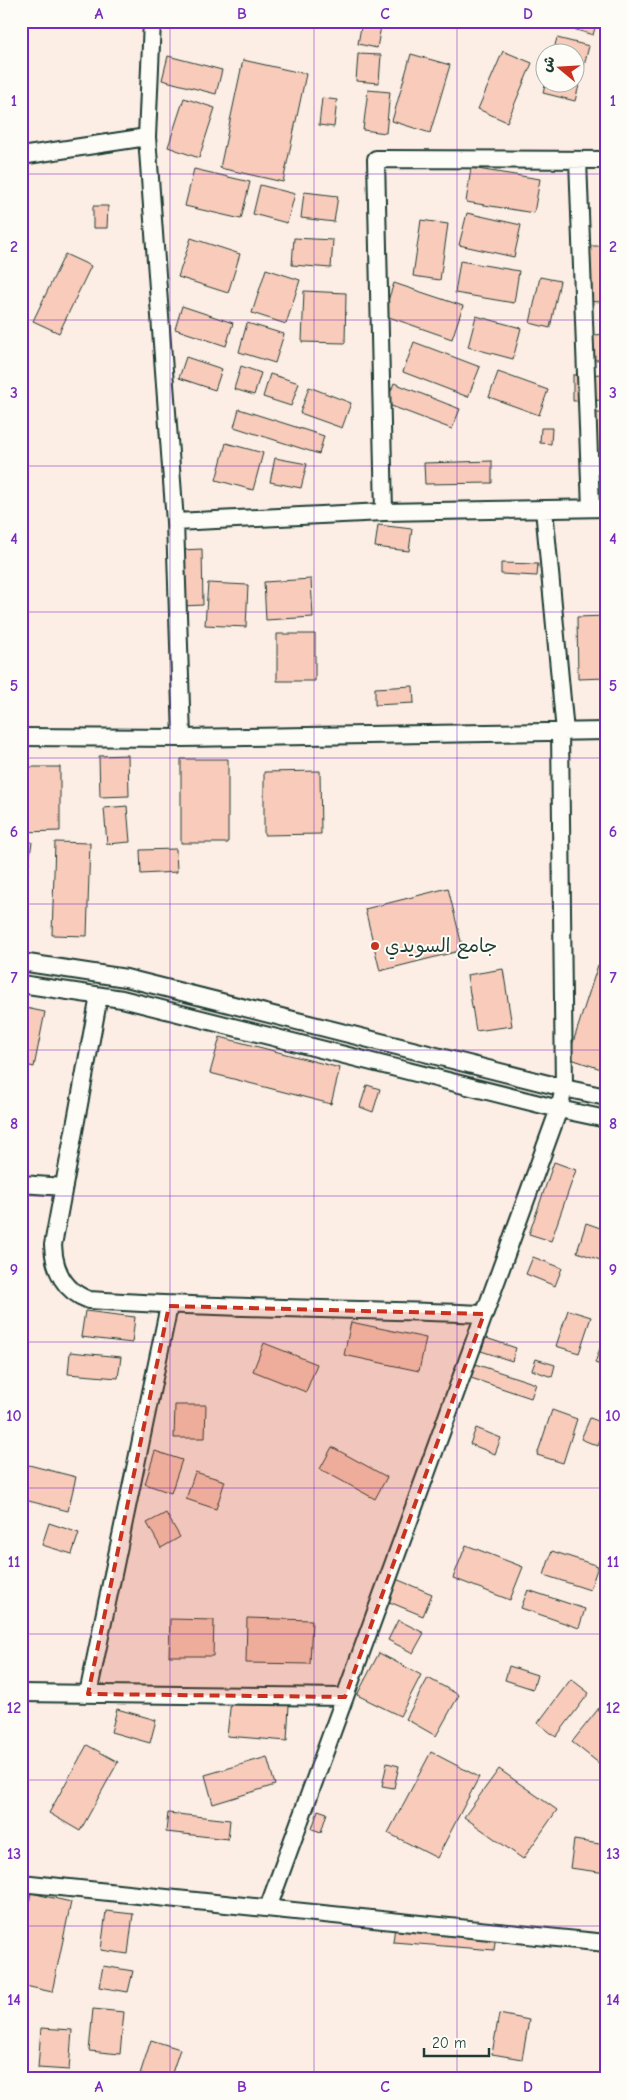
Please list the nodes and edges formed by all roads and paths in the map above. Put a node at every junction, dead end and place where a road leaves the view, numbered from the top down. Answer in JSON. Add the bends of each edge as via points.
{"nodes":[{"id":1,"x":152,"y":21,"type":"edge"},
{"id":2,"x":146,"y":137,"type":"junction"},
{"id":3,"x":21,"y":156,"type":"edge"},
{"id":4,"x":578,"y":160,"type":"junction"},
{"id":5,"x":606,"y":160,"type":"edge"},
{"id":6,"x":598,"y":508,"type":"edge"},
{"id":7,"x":544,"y":509,"type":"junction"},
{"id":8,"x":384,"y":512,"type":"junction"},
{"id":9,"x":175,"y":522,"type":"junction"},
{"id":10,"x":606,"y":731,"type":"edge"},
{"id":11,"x":563,"y":732,"type":"junction"},
{"id":12,"x":21,"y":737,"type":"edge"},
{"id":13,"x":182,"y":738,"type":"junction"},
{"id":14,"x":21,"y":962,"type":"edge"},
{"id":15,"x":21,"y":984,"type":"edge"},
{"id":16,"x":99,"y":996,"type":"junction"},
{"id":17,"x":564,"y":1088,"type":"junction"},
{"id":18,"x":606,"y":1097,"type":"edge"},
{"id":19,"x":558,"y":1109,"type":"junction"},
{"id":20,"x":606,"y":1119,"type":"edge"},
{"id":21,"x":21,"y":1184,"type":"edge"},
{"id":22,"x":64,"y":1187,"type":"junction"},
{"id":23,"x":170,"y":1306,"type":"junction"},
{"id":24,"x":484,"y":1314,"type":"junction"},
{"id":25,"x":21,"y":1693,"type":"edge"},
{"id":26,"x":88,"y":1694,"type":"junction"},
{"id":27,"x":345,"y":1697,"type":"junction"},
{"id":28,"x":21,"y":1883,"type":"edge"},
{"id":29,"x":268,"y":1908,"type":"junction"},
{"id":30,"x":606,"y":1944,"type":"edge"}],
"edges":[{"from":1,"to":2,"type":"street"},
{"from":2,"to":3,"type":"street"},
{"from":2,"to":9,"type":"street"},
{"from":4,"to":5,"type":"street"},
{"from":4,"to":6,"type":"street"},
{"from":4,"to":8,"type":"street","via":[[376,159]]},
{"from":6,"to":7,"type":"street"},
{"from":7,"to":8,"type":"street"},
{"from":7,"to":11,"type":"street"},
{"from":8,"to":9,"type":"street"},
{"from":9,"to":13,"type":"street"},
{"from":10,"to":11,"type":"street"},
{"from":11,"to":13,"type":"street"},
{"from":11,"to":17,"type":"street"},
{"from":12,"to":13,"type":"street"},
{"from":14,"to":17,"type":"street","via":[[126,978]]},
{"from":15,"to":16,"type":"street"},
{"from":16,"to":19,"type":"street","via":[[340,1052]]},
{"from":16,"to":22,"type":"street"},
{"from":17,"to":18,"type":"street"},
{"from":17,"to":19,"type":"street"},
{"from":19,"to":20,"type":"street"},
{"from":19,"to":24,"type":"street"},
{"from":21,"to":22,"type":"street"},
{"from":22,"to":23,"type":"street","via":[[53,1258],[69,1289],[89,1300]]},
{"from":23,"to":24,"type":"street"},
{"from":23,"to":26,"type":"street"},
{"from":24,"to":27,"type":"street"},
{"from":25,"to":26,"type":"street"},
{"from":26,"to":27,"type":"street"},
{"from":27,"to":29,"type":"street"},
{"from":28,"to":29,"type":"street"},
{"from":29,"to":30,"type":"street"}]}
